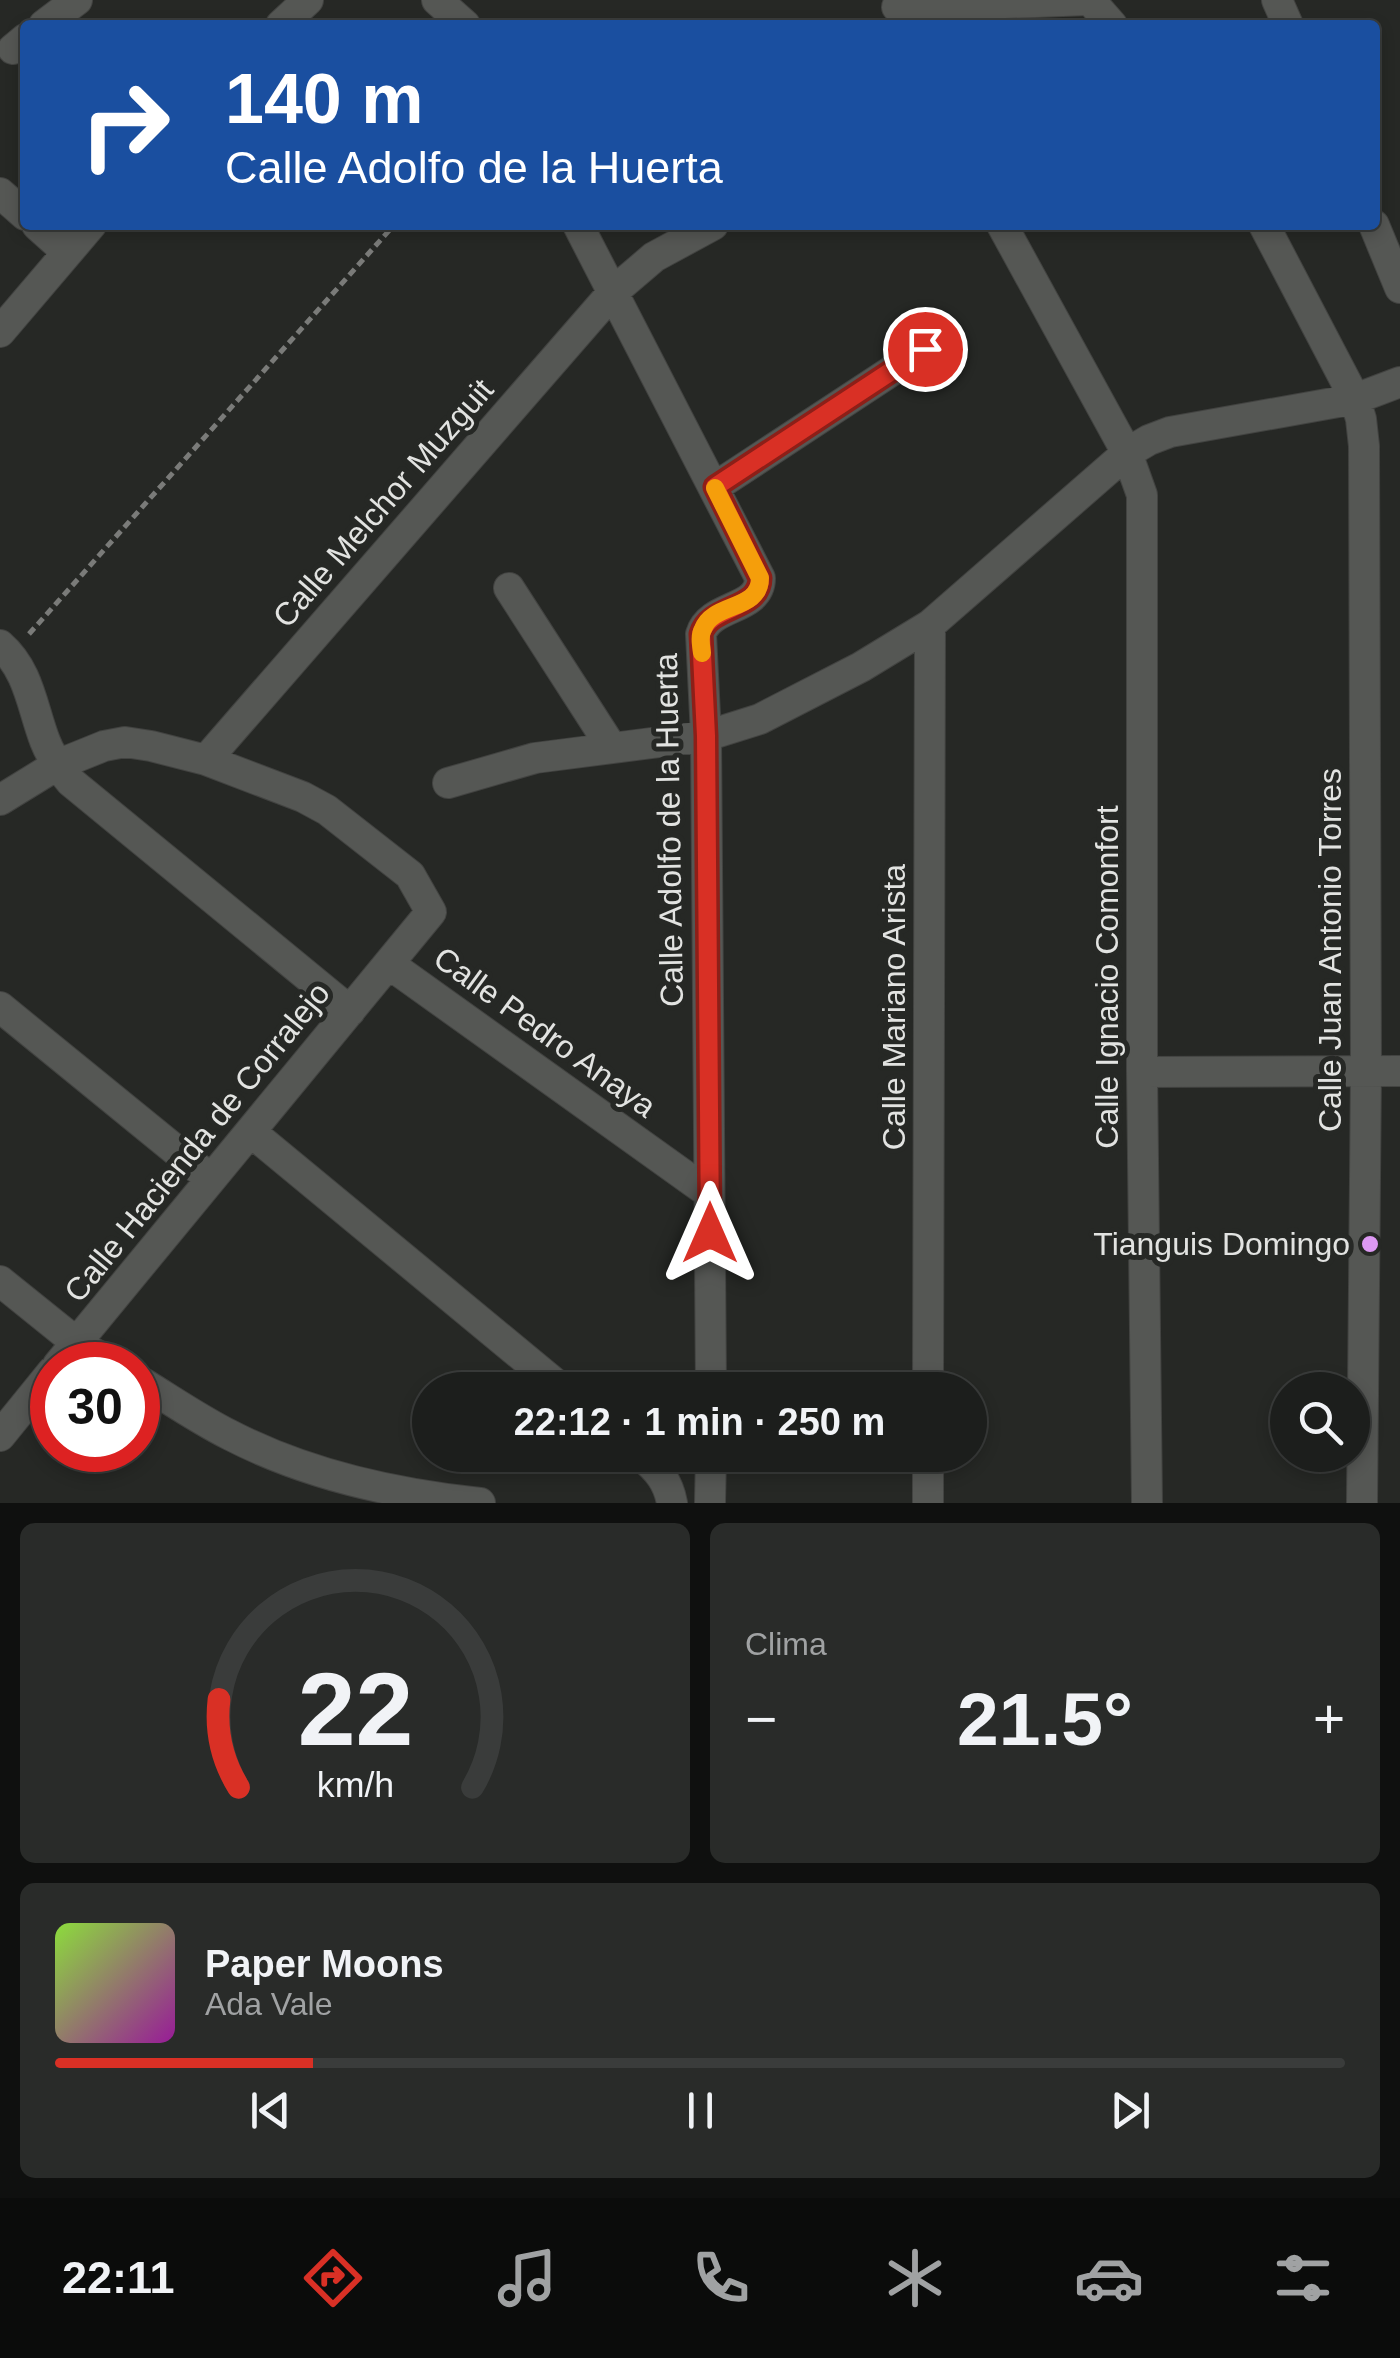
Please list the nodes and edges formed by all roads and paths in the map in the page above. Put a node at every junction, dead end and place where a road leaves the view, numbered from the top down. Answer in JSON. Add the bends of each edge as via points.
{"nodes":[{"id":1,"x":77,"y":0,"type":"edge"},
{"id":2,"x":308,"y":0,"type":"edge"},
{"id":3,"x":437,"y":0,"type":"edge"},
{"id":4,"x":1090,"y":0,"type":"edge"},
{"id":5,"x":897,"y":11,"type":"edge"},
{"id":6,"x":51,"y":20,"type":"edge"},
{"id":7,"x":286,"y":20,"type":"edge"},
{"id":8,"x":459,"y":20,"type":"edge"},
{"id":9,"x":1108,"y":20,"type":"edge"},
{"id":10,"x":0,"y":192,"type":"edge"},
{"id":11,"x":20,"y":210,"type":"edge"},
{"id":12,"x":42,"y":230,"type":"edge"},
{"id":13,"x":87,"y":230,"type":"edge"},
{"id":14,"x":389,"y":230,"type":"edge"},
{"id":15,"x":581,"y":230,"type":"edge"},
{"id":16,"x":705,"y":230,"type":"edge"},
{"id":17,"x":1005,"y":230,"type":"edge"},
{"id":18,"x":1267,"y":230,"type":"edge"},
{"id":19,"x":1376,"y":230,"type":"edge"},
{"id":20,"x":67,"y":252,"type":"junction"},
{"id":21,"x":1400,"y":288,"type":"edge"},
{"id":22,"x":613,"y":292,"type":"junction"},
{"id":23,"x":0,"y":332,"type":"edge"},
{"id":24,"x":925,"y":349,"type":"dead end"},
{"id":25,"x":1400,"y":382,"type":"edge"},
{"id":26,"x":1355,"y":399,"type":"junction"},
{"id":27,"x":1127,"y":453,"type":"junction"},
{"id":28,"x":715,"y":487,"type":"junction"},
{"id":29,"x":509,"y":588,"type":"dead end"},
{"id":30,"x":930,"y":625,"type":"junction"},
{"id":31,"x":5,"y":650,"type":"edge"},
{"id":32,"x":706,"y":736,"type":"junction"},
{"id":33,"x":612,"y":748,"type":"junction"},
{"id":34,"x":206,"y":760,"type":"junction"},
{"id":35,"x":56,"y":765,"type":"junction"},
{"id":36,"x":448,"y":783,"type":"dead end"},
{"id":37,"x":0,"y":800,"type":"edge"},
{"id":38,"x":389,"y":964,"type":"junction"},
{"id":39,"x":0,"y":1007,"type":"edge"},
{"id":40,"x":350,"y":1010,"type":"junction"},
{"id":41,"x":1400,"y":1070,"type":"edge"},
{"id":42,"x":1366,"y":1071,"type":"junction"},
{"id":43,"x":1142,"y":1072,"type":"junction"},
{"id":44,"x":250,"y":1132,"type":"junction"},
{"id":45,"x":211,"y":1180,"type":"junction"},
{"id":46,"x":709,"y":1193,"type":"junction"},
{"id":47,"x":0,"y":1281,"type":"edge"},
{"id":48,"x":57,"y":1342,"type":"edge"},
{"id":49,"x":78,"y":1342,"type":"edge"},
{"id":50,"x":541,"y":1372,"type":"edge"},
{"id":51,"x":711,"y":1372,"type":"edge"},
{"id":52,"x":928,"y":1372,"type":"edge"},
{"id":53,"x":160,"y":1394,"type":"edge"},
{"id":54,"x":30,"y":1399,"type":"edge"},
{"id":55,"x":0,"y":1436,"type":"edge"},
{"id":56,"x":660,"y":1472,"type":"edge"},
{"id":57,"x":711,"y":1472,"type":"edge"},
{"id":58,"x":928,"y":1472,"type":"edge"},
{"id":59,"x":480,"y":1503,"type":"edge"},
{"id":60,"x":672,"y":1503,"type":"edge"},
{"id":61,"x":710,"y":1503,"type":"edge"},
{"id":62,"x":928,"y":1503,"type":"edge"},
{"id":63,"x":1147,"y":1503,"type":"edge"},
{"id":64,"x":1362,"y":1503,"type":"edge"}],
"edges":[{"from":1,"to":6,"type":"street"},
{"from":2,"to":7,"type":"street"},
{"from":3,"to":8,"type":"street"},
{"from":4,"to":5,"type":"street"},
{"from":4,"to":9,"type":"street"},
{"from":10,"to":11,"type":"street"},
{"from":12,"to":20,"type":"street"},
{"from":13,"to":20,"type":"street"},
{"from":14,"to":31,"type":"path"},
{"from":15,"to":22,"type":"street","name":"Calle Adolfo de la Huerta"},
{"from":16,"to":22,"type":"street","name":"Calle Melchor Muzguit","via":[[654,257]]},
{"from":17,"to":27,"type":"street","name":"Calle Ignacio Comonfort"},
{"from":18,"to":26,"type":"street","name":"Calle Juan Antonio Torres"},
{"from":19,"to":21,"type":"street"},
{"from":20,"to":23,"type":"street"},
{"from":22,"to":28,"type":"street","name":"Calle Adolfo de la Huerta"},
{"from":22,"to":34,"type":"street","name":"Calle Melchor Muzguit"},
{"from":24,"to":28,"type":"street"},
{"from":25,"to":26,"type":"street"},
{"from":26,"to":27,"type":"street","via":[[1170,432]]},
{"from":26,"to":42,"type":"street","name":"Calle Juan Antonio Torres","via":[[1364,446]]},
{"from":27,"to":30,"type":"street"},
{"from":27,"to":43,"type":"street","name":"Calle Ignacio Comonfort","via":[[1142,495]]},
{"from":28,"to":32,"type":"street","name":"Calle Adolfo de la Huerta","via":[[760,588],[704,625]]},
{"from":29,"to":33,"type":"street"},
{"from":30,"to":32,"type":"street","via":[[760,719]]},
{"from":30,"to":52,"type":"street","name":"Calle Mariano Arista"},
{"from":31,"to":35,"type":"street","via":[[24,675]]},
{"from":32,"to":33,"type":"street"},
{"from":32,"to":46,"type":"street","name":"Calle Adolfo de la Huerta"},
{"from":33,"to":36,"type":"street","via":[[535,758]]},
{"from":34,"to":35,"type":"street","via":[[125,742]]},
{"from":34,"to":38,"type":"street","name":"Calle Hacienda de Corralejo","via":[[304,797],[410,875],[431,912]]},
{"from":35,"to":37,"type":"street"},
{"from":35,"to":40,"type":"street"},
{"from":38,"to":40,"type":"street","name":"Calle Hacienda de Corralejo"},
{"from":38,"to":46,"type":"street","name":"Calle Pedro Anaya"},
{"from":39,"to":45,"type":"street"},
{"from":40,"to":44,"type":"street","name":"Calle Hacienda de Corralejo"},
{"from":41,"to":42,"type":"street"},
{"from":42,"to":43,"type":"street"},
{"from":42,"to":64,"type":"street","name":"Calle Juan Antonio Torres"},
{"from":43,"to":63,"type":"street","name":"Calle Ignacio Comonfort"},
{"from":44,"to":45,"type":"street","name":"Calle Hacienda de Corralejo"},
{"from":44,"to":50,"type":"street"},
{"from":45,"to":49,"type":"street","name":"Calle Hacienda de Corralejo"},
{"from":46,"to":51,"type":"street","name":"Calle Adolfo de la Huerta"},
{"from":47,"to":48,"type":"street"},
{"from":53,"to":59,"type":"street","via":[[226,1434],[364,1485]]},
{"from":54,"to":55,"type":"street"},
{"from":56,"to":60,"type":"street"},
{"from":57,"to":61,"type":"street"},
{"from":58,"to":62,"type":"street"}]}
